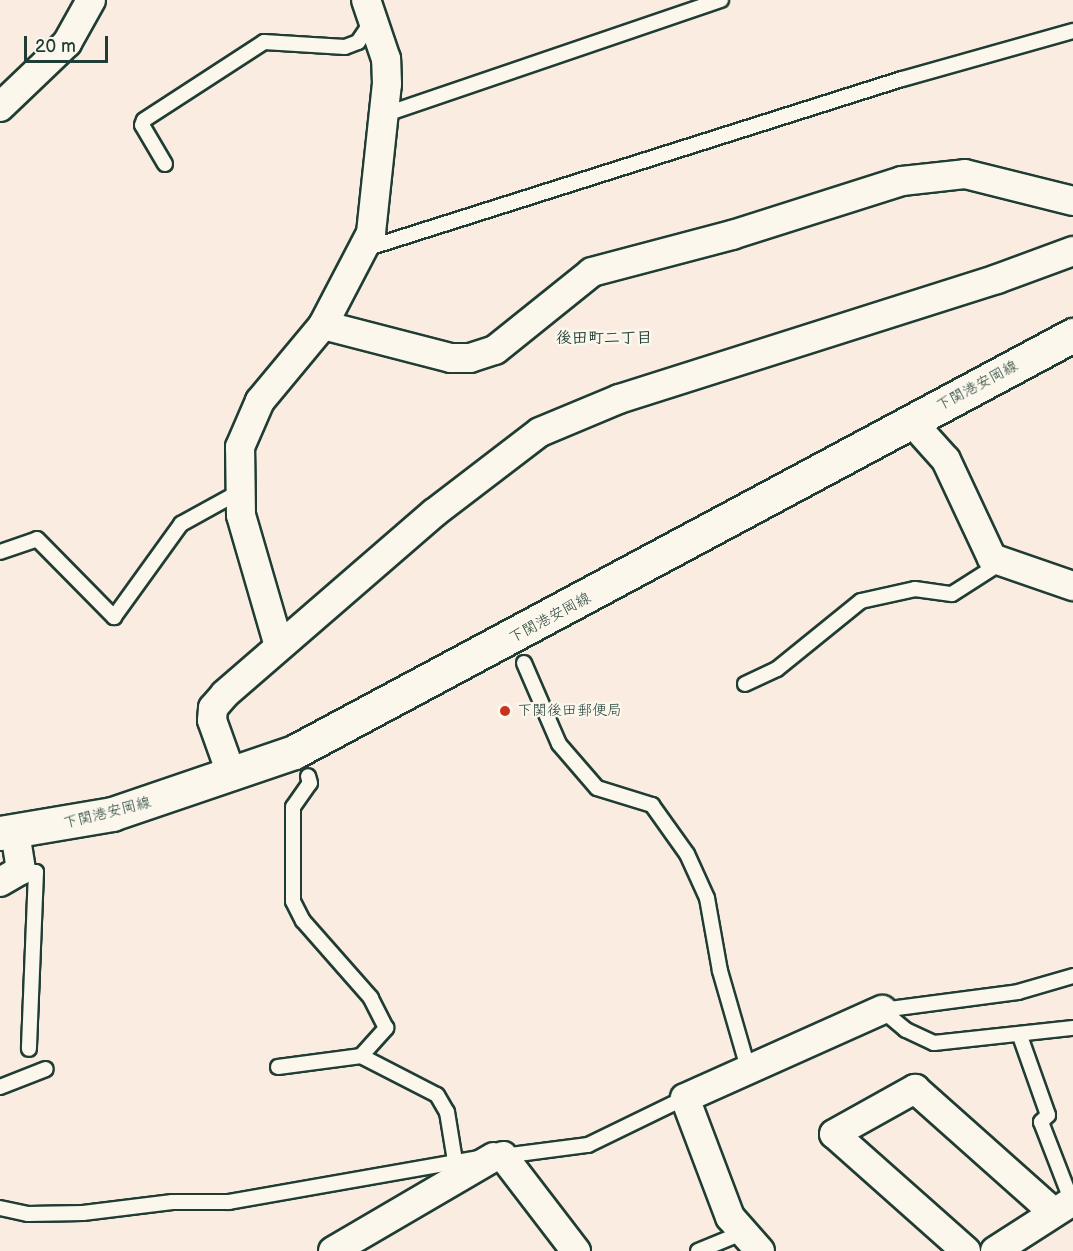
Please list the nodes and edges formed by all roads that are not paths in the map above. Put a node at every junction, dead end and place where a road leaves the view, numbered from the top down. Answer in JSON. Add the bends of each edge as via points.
{"nodes":[{"id":1,"x":91,"y":0,"type":"edge"},
{"id":2,"x":721,"y":0,"type":"edge"},
{"id":3,"x":370,"y":9,"type":"edge"},
{"id":4,"x":1073,"y":31,"type":"edge"},
{"id":5,"x":0,"y":107,"type":"edge"},
{"id":6,"x":383,"y":115,"type":"junction"},
{"id":7,"x":165,"y":164,"type":"dead end"},
{"id":8,"x":1073,"y":201,"type":"edge"},
{"id":9,"x":365,"y":249,"type":"junction"},
{"id":10,"x":1073,"y":251,"type":"edge"},
{"id":11,"x":323,"y":325,"type":"junction"},
{"id":12,"x":1073,"y":335,"type":"edge"},
{"id":13,"x":912,"y":421,"type":"junction"},
{"id":14,"x":239,"y":492,"type":"junction"},
{"id":15,"x":0,"y":552,"type":"edge"},
{"id":16,"x":999,"y":564,"type":"junction"},
{"id":17,"x":1073,"y":586,"type":"edge"},
{"id":18,"x":279,"y":646,"type":"junction"},
{"id":19,"x":524,"y":663,"type":"dead end"},
{"id":20,"x":745,"y":684,"type":"dead end"},
{"id":21,"x":232,"y":776,"type":"junction"},
{"id":22,"x":308,"y":776,"type":"dead end"},
{"id":23,"x":7,"y":832,"type":"edge"},
{"id":24,"x":10,"y":876,"type":"edge"},
{"id":25,"x":1073,"y":976,"type":"edge"},
{"id":26,"x":882,"y":1010,"type":"junction"},
{"id":27,"x":1073,"y":1028,"type":"edge"},
{"id":28,"x":1020,"y":1036,"type":"junction"},
{"id":29,"x":29,"y":1049,"type":"dead end"},
{"id":30,"x":361,"y":1056,"type":"junction"},
{"id":31,"x":278,"y":1067,"type":"dead end"},
{"id":32,"x":748,"y":1068,"type":"junction"},
{"id":33,"x":46,"y":1069,"type":"dead end"},
{"id":34,"x":0,"y":1087,"type":"edge"},
{"id":35,"x":685,"y":1098,"type":"junction"},
{"id":36,"x":498,"y":1156,"type":"junction"},
{"id":37,"x":455,"y":1161,"type":"junction"},
{"id":38,"x":1066,"y":1205,"type":"edge"},
{"id":39,"x":0,"y":1208,"type":"edge"},
{"id":40,"x":749,"y":1243,"type":"edge"},
{"id":41,"x":333,"y":1251,"type":"edge"},
{"id":42,"x":576,"y":1251,"type":"edge"},
{"id":43,"x":698,"y":1251,"type":"edge"},
{"id":44,"x":966,"y":1251,"type":"edge"},
{"id":45,"x":995,"y":1251,"type":"edge"}],
"edges":[{"from":1,"to":5,"type":"street","via":[[67,43]]},
{"from":2,"to":6,"type":"lane"},
{"from":3,"to":6,"type":"street","via":[[386,59]]},
{"from":3,"to":7,"type":"lane","via":[[358,42],[345,47],[264,42],[144,120],[142,125]]},
{"from":4,"to":9,"type":"lane","via":[[902,79]]},
{"from":6,"to":9,"type":"street","via":[[375,209]]},
{"from":8,"to":11,"type":"street","via":[[966,174],[902,181],[732,235],[592,272],[495,350],[470,358],[451,358]]},
{"from":9,"to":11,"type":"street"},
{"from":10,"to":18,"type":"street","via":[[997,279],[619,399],[540,432],[434,513]]},
{"from":11,"to":14,"type":"street","via":[[248,421],[240,447]]},
{"from":12,"to":13,"type":"main road","name":"下関港安岡線"},
{"from":13,"to":16,"type":"street","via":[[946,460],[992,558]]},
{"from":13,"to":21,"type":"main road","name":"下関港安岡線","via":[[414,691],[294,752]]},
{"from":14,"to":15,"type":"lane","via":[[181,524],[114,617],[37,539]]},
{"from":14,"to":18,"type":"street","via":[[241,515]]},
{"from":16,"to":17,"type":"street"},
{"from":16,"to":20,"type":"lane","via":[[952,594],[915,589],[861,601],[777,669]]},
{"from":18,"to":21,"type":"street","via":[[213,708],[215,732]]},
{"from":19,"to":32,"type":"lane","via":[[548,725],[566,753],[597,788],[652,805],[687,854],[707,898],[725,995]]},
{"from":21,"to":23,"type":"main road","name":"下関港安岡線","via":[[112,814]]},
{"from":22,"to":30,"type":"lane","via":[[310,783],[293,807],[293,901],[303,921],[371,998],[386,1023]]},
{"from":23,"to":24,"type":"street"},
{"from":24,"to":29,"type":"lane","via":[[36,872]]},
{"from":25,"to":26,"type":"lane","via":[[1018,992]]},
{"from":26,"to":28,"type":"lane","via":[[906,1030],[934,1043]]},
{"from":26,"to":32,"type":"street"},
{"from":27,"to":28,"type":"lane"},
{"from":28,"to":38,"type":"lane","via":[[1048,1115],[1041,1122]]},
{"from":30,"to":31,"type":"lane"},
{"from":30,"to":37,"type":"lane","via":[[437,1095],[447,1112]]},
{"from":32,"to":35,"type":"street"},
{"from":33,"to":34,"type":"lane"},
{"from":35,"to":36,"type":"lane","via":[[588,1145]]},
{"from":35,"to":40,"type":"street","via":[[730,1218]]},
{"from":36,"to":37,"type":"lane"},
{"from":36,"to":41,"type":"street"},
{"from":36,"to":42,"type":"street"},
{"from":37,"to":39,"type":"lane","via":[[229,1202],[172,1202],[83,1213],[28,1214]]},
{"from":38,"to":44,"type":"street","via":[[915,1089],[834,1134]]},
{"from":38,"to":45,"type":"street"},
{"from":40,"to":43,"type":"lane"}]}
